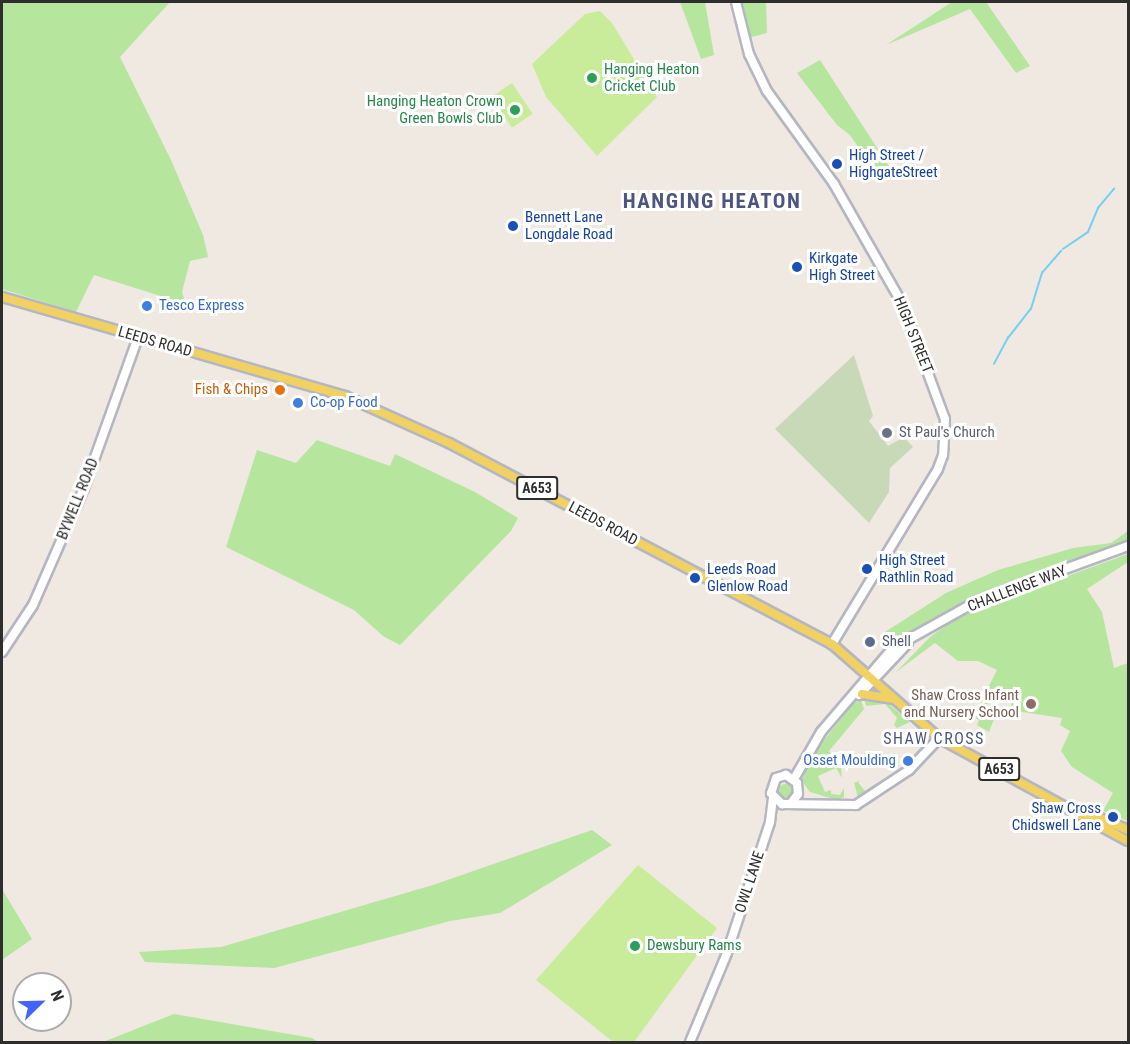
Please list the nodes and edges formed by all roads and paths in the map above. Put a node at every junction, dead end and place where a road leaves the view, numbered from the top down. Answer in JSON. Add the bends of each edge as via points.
{"nodes":[{"id":1,"x":736,"y":2,"type":"edge"},
{"id":2,"x":2,"y":297,"type":"edge"},
{"id":3,"x":138,"y":337,"type":"junction"},
{"id":4,"x":1128,"y":546,"type":"edge"},
{"id":5,"x":832,"y":644,"type":"junction"},
{"id":6,"x":2,"y":652,"type":"edge"},
{"id":7,"x":872,"y":676,"type":"junction"},
{"id":8,"x":862,"y":694,"type":"junction"},
{"id":9,"x":894,"y":699,"type":"junction"},
{"id":10,"x":850,"y":700,"type":"junction"},
{"id":11,"x":939,"y":738,"type":"junction"},
{"id":12,"x":953,"y":745,"type":"junction"},
{"id":13,"x":928,"y":750,"type":"junction"},
{"id":14,"x":800,"y":765,"type":"junction"},
{"id":15,"x":786,"y":775,"type":"junction"},
{"id":16,"x":794,"y":779,"type":"junction"},
{"id":17,"x":799,"y":789,"type":"junction"},
{"id":18,"x":773,"y":798,"type":"junction"},
{"id":19,"x":792,"y":802,"type":"junction"},
{"id":20,"x":1059,"y":802,"type":"junction"},
{"id":21,"x":811,"y":803,"type":"junction"},
{"id":22,"x":782,"y":804,"type":"junction"},
{"id":23,"x":770,"y":822,"type":"junction"},
{"id":24,"x":1128,"y":830,"type":"edge"},
{"id":25,"x":1128,"y":840,"type":"edge"},
{"id":26,"x":690,"y":1042,"type":"edge"}],
"edges":[{"from":1,"to":5,"type":"main road","name":"HIGH STREET","via":[[749,54],[767,91],[834,184],[902,303],[945,419],[943,455],[938,469]]},
{"from":2,"to":3,"type":"main road","name":"LEEDS ROAD","number":"A653"},
{"from":3,"to":5,"type":"main road","name":"LEEDS ROAD","number":"A653","via":[[345,396],[449,443]]},
{"from":3,"to":6,"type":"main road","name":"BYWELL ROAD","via":[[84,488],[33,605]]},
{"from":4,"to":7,"type":"main road","name":"CHALLENGE WAY","via":[[977,602],[893,648]]},
{"from":5,"to":7,"type":"main road","name":"LEEDS ROAD","number":"A653"},
{"from":7,"to":8,"type":"main road"},
{"from":7,"to":9,"type":"main road","name":"LEEDS ROAD","number":"A653"},
{"from":7,"to":10,"type":"main road"},
{"from":8,"to":9,"type":"main road"},
{"from":8,"to":10,"type":"main road"},
{"from":9,"to":11,"type":"main road","name":"LEEDS ROAD","number":"A653"},
{"from":10,"to":14,"type":"main road","via":[[821,732]]},
{"from":11,"to":12,"type":"main road","name":"LEEDS ROAD","number":"A653"},
{"from":11,"to":13,"type":"main road"},
{"from":12,"to":13,"type":"main road"},
{"from":12,"to":20,"type":"main road","name":"LEEDS ROAD","number":"A653"},
{"from":13,"to":21,"type":"main road","via":[[887,787],[856,805]]},
{"from":14,"to":15,"type":"main road"},
{"from":14,"to":16,"type":"main road"},
{"from":15,"to":16,"type":"main road"},
{"from":15,"to":18,"type":"main road","via":[[771,783]]},
{"from":16,"to":17,"type":"main road"},
{"from":17,"to":19,"type":"main road"},
{"from":17,"to":21,"type":"main road"},
{"from":18,"to":22,"type":"main road"},
{"from":18,"to":23,"type":"main road"},
{"from":19,"to":21,"type":"main road"},
{"from":19,"to":22,"type":"main road"},
{"from":20,"to":24,"type":"main road","name":"LEEDS ROAD","number":"A653"},
{"from":20,"to":25,"type":"main road","name":"LEEDS ROAD","number":"A653"},
{"from":22,"to":23,"type":"main road"},
{"from":23,"to":26,"type":"main road","name":"OWL LANE","via":[[727,952]]}]}
